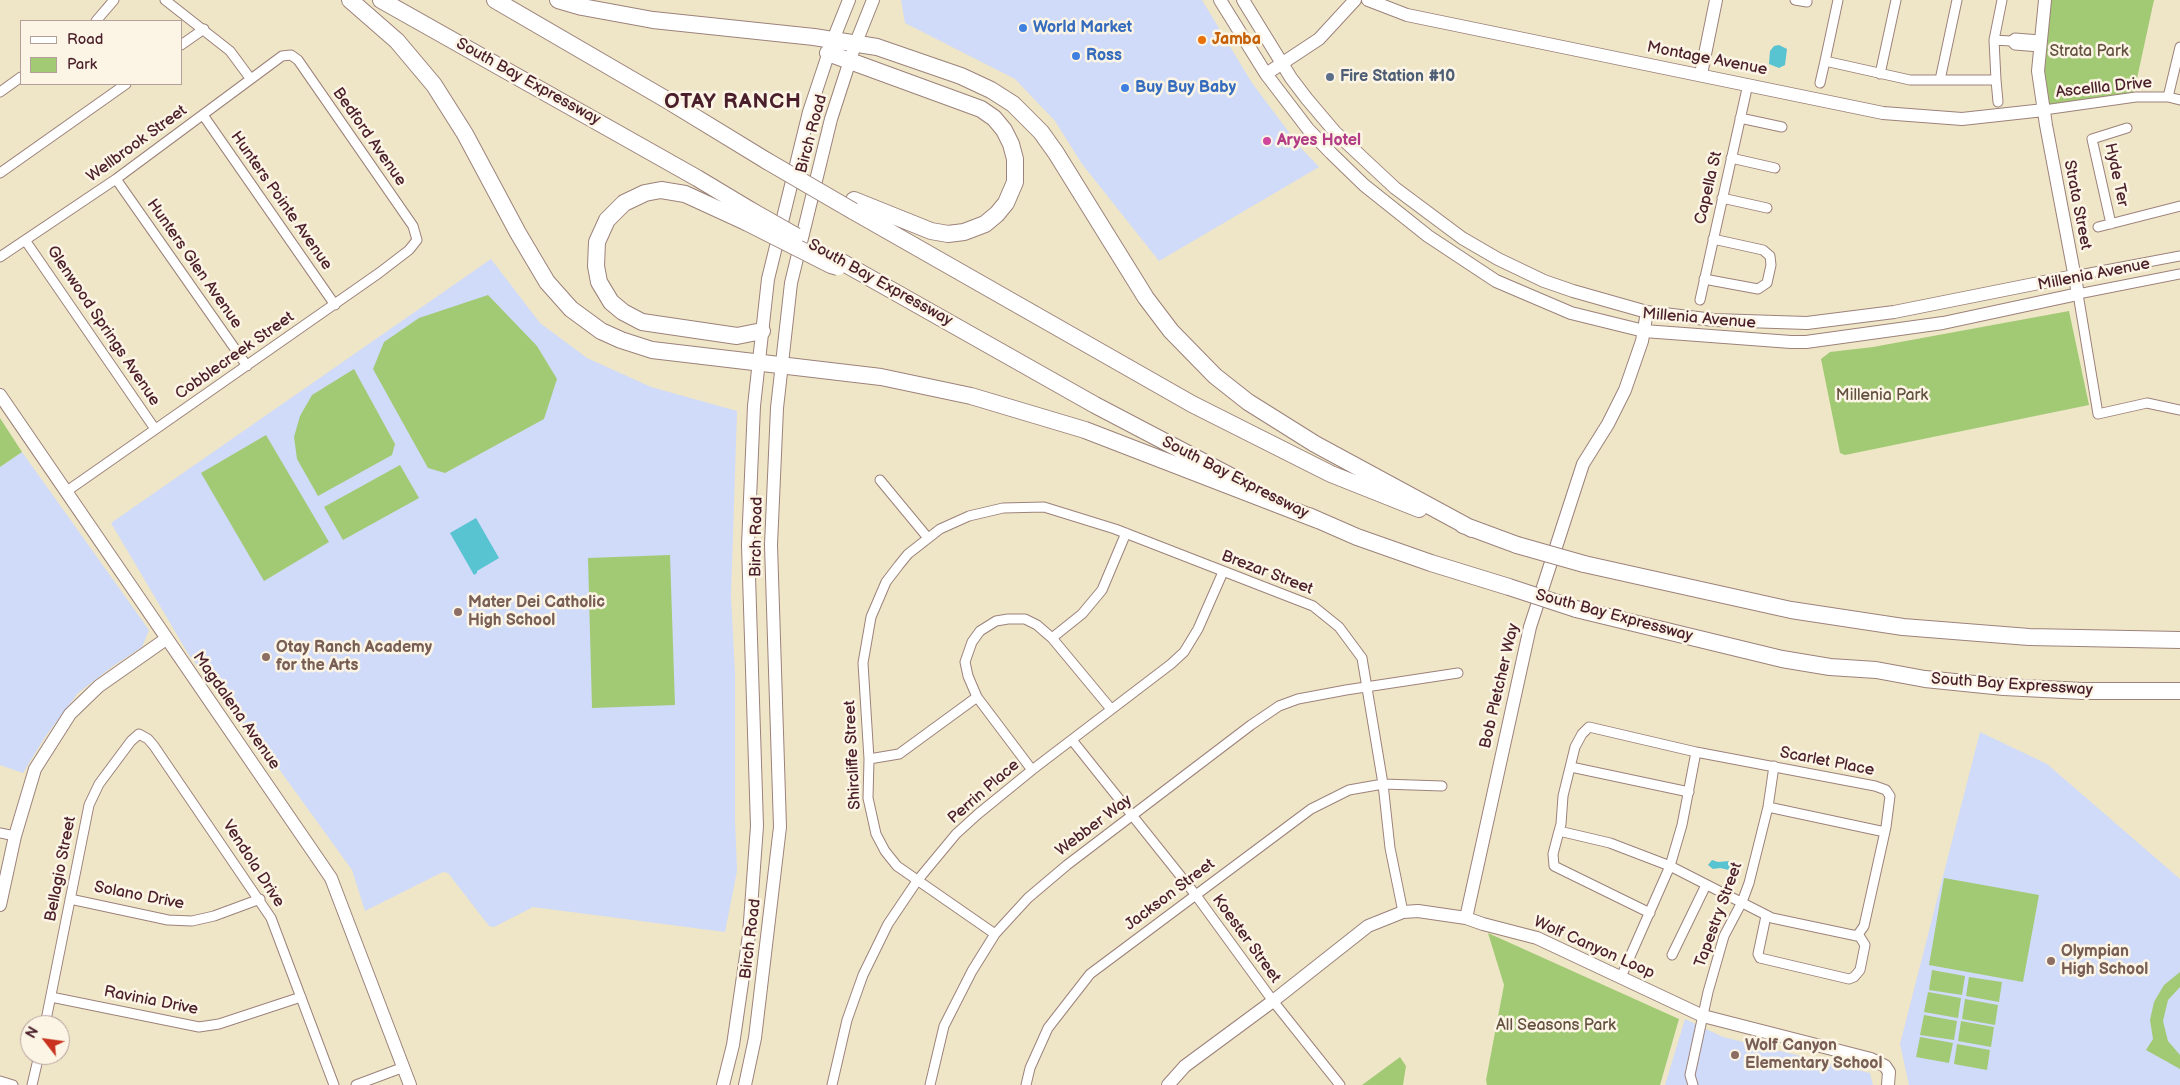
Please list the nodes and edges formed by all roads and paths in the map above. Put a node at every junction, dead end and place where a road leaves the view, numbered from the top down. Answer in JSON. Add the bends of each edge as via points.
{"nodes":[{"id":1,"x":114,"y":0,"type":"edge"},
{"id":2,"x":165,"y":0,"type":"edge"},
{"id":3,"x":350,"y":0,"type":"edge"},
{"id":4,"x":381,"y":0,"type":"edge"},
{"id":5,"x":495,"y":0,"type":"edge"},
{"id":6,"x":558,"y":0,"type":"edge"},
{"id":7,"x":849,"y":0,"type":"edge"},
{"id":8,"x":874,"y":0,"type":"edge"},
{"id":9,"x":1220,"y":0,"type":"edge"},
{"id":10,"x":1243,"y":0,"type":"edge"},
{"id":11,"x":1355,"y":0,"type":"edge"},
{"id":12,"x":1368,"y":0,"type":"edge"},
{"id":13,"x":1716,"y":0,"type":"edge"},
{"id":14,"x":1795,"y":0,"type":"edge"},
{"id":15,"x":1807,"y":0,"type":"edge"},
{"id":16,"x":1838,"y":0,"type":"edge"},
{"id":17,"x":1896,"y":0,"type":"edge"},
{"id":18,"x":1957,"y":0,"type":"edge"},
{"id":19,"x":2002,"y":0,"type":"edge"},
{"id":20,"x":2045,"y":0,"type":"edge"},
{"id":21,"x":97,"y":20,"type":"edge"},
{"id":22,"x":204,"y":29,"type":"junction"},
{"id":23,"x":1994,"y":40,"type":"junction"},
{"id":24,"x":2040,"y":43,"type":"junction"},
{"id":25,"x":182,"y":44,"type":"edge"},
{"id":26,"x":831,"y":47,"type":"junction"},
{"id":27,"x":2180,"y":47,"type":"edge"},
{"id":28,"x":852,"y":53,"type":"junction"},
{"id":29,"x":290,"y":55,"type":"joint"},
{"id":30,"x":1824,"y":61,"type":"junction"},
{"id":31,"x":1283,"y":63,"type":"junction"},
{"id":32,"x":1266,"y":74,"type":"junction"},
{"id":33,"x":1701,"y":74,"type":"junction"},
{"id":34,"x":1880,"y":74,"type":"junction"},
{"id":35,"x":20,"y":78,"type":"edge"},
{"id":36,"x":250,"y":78,"type":"junction"},
{"id":37,"x":1940,"y":80,"type":"junction"},
{"id":38,"x":1996,"y":80,"type":"junction"},
{"id":39,"x":1820,"y":83,"type":"dead end"},
{"id":40,"x":1748,"y":84,"type":"junction"},
{"id":41,"x":125,"y":85,"type":"edge"},
{"id":42,"x":0,"y":92,"type":"edge"},
{"id":43,"x":2168,"y":97,"type":"junction"},
{"id":44,"x":2180,"y":100,"type":"edge"},
{"id":45,"x":1998,"y":102,"type":"dead end"},
{"id":46,"x":2044,"y":110,"type":"junction"},
{"id":47,"x":203,"y":115,"type":"junction"},
{"id":48,"x":1740,"y":118,"type":"junction"},
{"id":49,"x":1782,"y":127,"type":"dead end"},
{"id":50,"x":2127,"y":128,"type":"dead end"},
{"id":51,"x":1731,"y":158,"type":"junction"},
{"id":52,"x":1775,"y":168,"type":"dead end"},
{"id":53,"x":0,"y":173,"type":"edge"},
{"id":54,"x":116,"y":180,"type":"junction"},
{"id":55,"x":1722,"y":198,"type":"junction"},
{"id":56,"x":854,"y":206,"type":"junction"},
{"id":57,"x":2180,"y":206,"type":"edge"},
{"id":58,"x":1767,"y":208,"type":"dead end"},
{"id":59,"x":749,"y":217,"type":"junction"},
{"id":60,"x":2111,"y":224,"type":"junction"},
{"id":61,"x":2098,"y":226,"type":"dead end"},
{"id":62,"x":1456,"y":234,"type":"junction"},
{"id":63,"x":1713,"y":238,"type":"junction"},
{"id":64,"x":25,"y":240,"type":"junction"},
{"id":65,"x":417,"y":240,"type":"joint"},
{"id":66,"x":1447,"y":249,"type":"junction"},
{"id":67,"x":2180,"y":256,"type":"edge"},
{"id":68,"x":0,"y":257,"type":"edge"},
{"id":69,"x":2180,"y":274,"type":"edge"},
{"id":70,"x":2074,"y":276,"type":"junction"},
{"id":71,"x":1704,"y":279,"type":"junction"},
{"id":72,"x":2078,"y":294,"type":"junction"},
{"id":73,"x":1700,"y":300,"type":"dead end"},
{"id":74,"x":335,"y":305,"type":"junction"},
{"id":75,"x":1647,"y":312,"type":"junction"},
{"id":76,"x":1805,"y":323,"type":"junction"},
{"id":77,"x":762,"y":331,"type":"junction"},
{"id":78,"x":1644,"y":331,"type":"junction"},
{"id":79,"x":1806,"y":342,"type":"junction"},
{"id":80,"x":758,"y":363,"type":"junction"},
{"id":81,"x":247,"y":366,"type":"junction"},
{"id":82,"x":782,"y":366,"type":"junction"},
{"id":83,"x":0,"y":395,"type":"edge"},
{"id":84,"x":2180,"y":410,"type":"edge"},
{"id":85,"x":155,"y":429,"type":"junction"},
{"id":86,"x":880,"y":480,"type":"dead end"},
{"id":87,"x":66,"y":491,"type":"junction"},
{"id":88,"x":1318,"y":520,"type":"junction"},
{"id":89,"x":1472,"y":529,"type":"junction"},
{"id":90,"x":1126,"y":533,"type":"junction"},
{"id":91,"x":928,"y":538,"type":"junction"},
{"id":92,"x":1223,"y":572,"type":"junction"},
{"id":93,"x":1052,"y":638,"type":"junction"},
{"id":94,"x":166,"y":639,"type":"junction"},
{"id":95,"x":2180,"y":640,"type":"edge"},
{"id":96,"x":1458,"y":673,"type":"dead end"},
{"id":97,"x":1367,"y":686,"type":"junction"},
{"id":98,"x":2180,"y":691,"type":"edge"},
{"id":99,"x":976,"y":697,"type":"junction"},
{"id":100,"x":1111,"y":709,"type":"junction"},
{"id":101,"x":139,"y":734,"type":"joint"},
{"id":102,"x":1072,"y":740,"type":"junction"},
{"id":103,"x":1696,"y":752,"type":"junction"},
{"id":104,"x":869,"y":759,"type":"junction"},
{"id":105,"x":1774,"y":766,"type":"junction"},
{"id":106,"x":1571,"y":768,"type":"junction"},
{"id":107,"x":1032,"y":770,"type":"junction"},
{"id":108,"x":1383,"y":784,"type":"junction"},
{"id":109,"x":1442,"y":786,"type":"dead end"},
{"id":110,"x":1689,"y":792,"type":"junction"},
{"id":111,"x":1768,"y":806,"type":"junction"},
{"id":112,"x":1133,"y":815,"type":"junction"},
{"id":113,"x":1559,"y":830,"type":"junction"},
{"id":114,"x":1885,"y":832,"type":"junction"},
{"id":115,"x":0,"y":833,"type":"edge"},
{"id":116,"x":15,"y":836,"type":"junction"},
{"id":117,"x":1670,"y":866,"type":"junction"},
{"id":118,"x":917,"y":881,"type":"junction"},
{"id":119,"x":1706,"y":885,"type":"junction"},
{"id":120,"x":1195,"y":894,"type":"junction"},
{"id":121,"x":70,"y":899,"type":"junction"},
{"id":122,"x":260,"y":899,"type":"junction"},
{"id":123,"x":1742,"y":902,"type":"junction"},
{"id":124,"x":0,"y":905,"type":"edge"},
{"id":125,"x":1403,"y":912,"type":"junction"},
{"id":126,"x":1650,"y":913,"type":"junction"},
{"id":127,"x":1766,"y":916,"type":"junction"},
{"id":128,"x":1466,"y":918,"type":"junction"},
{"id":129,"x":995,"y":934,"type":"junction"},
{"id":130,"x":1858,"y":934,"type":"junction"},
{"id":131,"x":1672,"y":955,"type":"dead end"},
{"id":132,"x":1621,"y":976,"type":"junction"},
{"id":133,"x":301,"y":997,"type":"junction"},
{"id":134,"x":51,"y":998,"type":"junction"},
{"id":135,"x":1273,"y":1002,"type":"junction"},
{"id":136,"x":48,"y":1015,"type":"edge"},
{"id":137,"x":1703,"y":1016,"type":"junction"},
{"id":138,"x":37,"y":1065,"type":"edge"},
{"id":139,"x":404,"y":1067,"type":"junction"},
{"id":140,"x":0,"y":1081,"type":"edge"},
{"id":141,"x":13,"y":1085,"type":"edge"},
{"id":142,"x":32,"y":1085,"type":"edge"},
{"id":143,"x":334,"y":1085,"type":"edge"},
{"id":144,"x":356,"y":1085,"type":"edge"},
{"id":145,"x":410,"y":1085,"type":"edge"},
{"id":146,"x":415,"y":1085,"type":"edge"},
{"id":147,"x":723,"y":1085,"type":"edge"},
{"id":148,"x":745,"y":1085,"type":"edge"},
{"id":149,"x":832,"y":1085,"type":"edge"},
{"id":150,"x":930,"y":1085,"type":"edge"},
{"id":151,"x":1026,"y":1085,"type":"edge"},
{"id":152,"x":1168,"y":1085,"type":"edge"},
{"id":153,"x":1340,"y":1085,"type":"edge"},
{"id":154,"x":1693,"y":1085,"type":"edge"},
{"id":155,"x":1888,"y":1085,"type":"edge"}],
"edges":[{"from":1,"to":21,"type":"street"},
{"from":2,"to":22,"type":"street"},
{"from":3,"to":80,"type":"highway","via":[[397,42],[434,86],[465,134],[537,266],[554,292],[571,309],[601,331],[642,347]]},
{"from":4,"to":59,"type":"highway","name":"South Bay Expressway","via":[[698,178]]},
{"from":5,"to":56,"type":"highway","bridge":true,"via":[[771,163]]},
{"from":6,"to":26,"type":"highway","via":[[653,20]]},
{"from":7,"to":26,"type":"street","name":"Birch Road"},
{"from":8,"to":28,"type":"street","name":"Birch Road"},
{"from":9,"to":32,"type":"street","name":"Millenia Avenue"},
{"from":10,"to":31,"type":"street","name":"Millenia Avenue"},
{"from":11,"to":31,"type":"street","via":[[1319,39]]},
{"from":12,"to":33,"type":"street","name":"Montage Avenue","via":[[1407,15]]},
{"from":13,"to":33,"type":"street"},
{"from":14,"to":15,"type":"street"},
{"from":16,"to":30,"type":"street"},
{"from":17,"to":34,"type":"street"},
{"from":18,"to":37,"type":"street"},
{"from":19,"to":23,"type":"street"},
{"from":20,"to":24,"type":"street","name":"Strata Street"},
{"from":22,"to":25,"type":"street"},
{"from":22,"to":36,"type":"street","via":[[230,51]]},
{"from":23,"to":24,"type":"street","via":[[2012,41],[2015,45]]},
{"from":23,"to":38,"type":"street"},
{"from":24,"to":46,"type":"street","name":"Strata Street","via":[[2038,71]]},
{"from":26,"to":28,"type":"highway"},
{"from":26,"to":77,"type":"street","name":"Birch Road","via":[[809,112],[768,279]]},
{"from":27,"to":43,"type":"street"},
{"from":28,"to":56,"type":"highway","via":[[988,113],[1008,137],[1016,166],[1013,189],[1002,209],[985,224],[964,232],[931,231]]},
{"from":28,"to":82,"type":"street","name":"Birch Road","via":[[831,119],[791,283]]},
{"from":28,"to":89,"type":"highway","via":[[890,51],[961,76],[1013,104],[1049,142],[1146,298],[1200,362],[1248,402],[1315,444]]},
{"from":29,"to":36,"type":"street","name":"Wellbrook Street","via":[[282,56]]},
{"from":29,"to":65,"type":"street","name":"Bedford Avenue","via":[[298,60],[414,226]]},
{"from":30,"to":34,"type":"street"},
{"from":30,"to":39,"type":"street"},
{"from":31,"to":32,"type":"street"},
{"from":31,"to":62,"type":"street","name":"Millenia Avenue","via":[[1307,100],[1335,132],[1394,188]]},
{"from":32,"to":66,"type":"street","name":"Millenia Avenue","via":[[1308,129],[1358,178]]},
{"from":33,"to":40,"type":"street","name":"Montage Avenue"},
{"from":34,"to":37,"type":"street","via":[[1910,80]]},
{"from":35,"to":42,"type":"street"},
{"from":36,"to":47,"type":"street","name":"Wellbrook Street"},
{"from":37,"to":38,"type":"street"},
{"from":38,"to":45,"type":"street"},
{"from":40,"to":46,"type":"street","name":"Montage Avenue","via":[[1883,113],[1962,119]]},
{"from":40,"to":48,"type":"street","name":"Capella St"},
{"from":41,"to":53,"type":"street"},
{"from":43,"to":44,"type":"street","name":"Ascellla Drive"},
{"from":43,"to":46,"type":"street","name":"Ascellla Drive","via":[[2114,99]]},
{"from":46,"to":70,"type":"street","name":"Strata Street"},
{"from":47,"to":54,"type":"street","name":"Wellbrook Street"},
{"from":47,"to":74,"type":"street","name":"Hunters Pointe Avenue"},
{"from":48,"to":49,"type":"street"},
{"from":48,"to":51,"type":"street","name":"Capella St"},
{"from":50,"to":60,"type":"street","name":"Hyde Ter","via":[[2092,139]]},
{"from":51,"to":52,"type":"street"},
{"from":51,"to":55,"type":"street","name":"Capella St"},
{"from":54,"to":64,"type":"street","name":"Wellbrook Street"},
{"from":54,"to":81,"type":"street","name":"Hunters Glen Avenue"},
{"from":55,"to":58,"type":"street"},
{"from":55,"to":63,"type":"street","name":"Capella St"},
{"from":56,"to":89,"type":"highway","via":[[1218,418],[1359,486]]},
{"from":57,"to":60,"type":"street"},
{"from":59,"to":77,"type":"highway","via":[[685,194],[661,190],[640,194],[624,203],[607,220],[597,242],[596,266],[611,302],[642,322],[737,336]]},
{"from":59,"to":88,"type":"highway","name":"South Bay Expressway","bridge":true,"via":[[831,265],[857,270],[1095,405]]},
{"from":60,"to":61,"type":"street"},
{"from":62,"to":66,"type":"street"},
{"from":62,"to":75,"type":"street","name":"Millenia Avenue","via":[[1544,281]]},
{"from":63,"to":71,"type":"street","name":"Capella St"},
{"from":63,"to":71,"type":"street","via":[[1765,251],[1771,260],[1769,272],[1766,284],[1758,290]]},
{"from":64,"to":68,"type":"street","name":"Wellbrook Street"},
{"from":64,"to":85,"type":"street","name":"Glenwood Springs Avenue"},
{"from":65,"to":74,"type":"street","name":"Cobblecreek Street","via":[[410,250]]},
{"from":66,"to":78,"type":"street","name":"Millenia Avenue","via":[[1496,281],[1543,301],[1571,312]]},
{"from":67,"to":70,"type":"street","name":"Millenia Avenue"},
{"from":69,"to":72,"type":"street","name":"Millenia Avenue"},
{"from":70,"to":72,"type":"street","name":"Strata Street"},
{"from":70,"to":76,"type":"street","name":"Millenia Avenue","via":[[1894,312]]},
{"from":71,"to":73,"type":"street","name":"Capella St"},
{"from":72,"to":79,"type":"street","name":"Millenia Avenue","via":[[1943,323]]},
{"from":72,"to":84,"type":"street","name":"Strata Street","via":[[2098,414],[2147,403]]},
{"from":74,"to":81,"type":"street","name":"Cobblecreek Street"},
{"from":75,"to":76,"type":"street","name":"Millenia Avenue","via":[[1714,320]]},
{"from":75,"to":78,"type":"street","name":"Bob Pletcher Way"},
{"from":76,"to":79,"type":"street"},
{"from":77,"to":80,"type":"street","name":"Birch Road"},
{"from":78,"to":79,"type":"street","name":"Millenia Avenue"},
{"from":78,"to":128,"type":"street","name":"Bob Pletcher Way","via":[[1625,390],[1583,464],[1530,627]]},
{"from":80,"to":82,"type":"highway"},
{"from":80,"to":147,"type":"street","name":"Birch Road","via":[[748,545],[757,826],[749,934],[733,1045]]},
{"from":81,"to":85,"type":"street","name":"Cobblecreek Street"},
{"from":82,"to":88,"type":"highway","via":[[911,382],[1000,404],[1084,430]]},
{"from":82,"to":148,"type":"street","name":"Birch Road","via":[[771,545],[780,827],[756,1029]]},
{"from":83,"to":87,"type":"street","name":"Magdalena Avenue"},
{"from":85,"to":87,"type":"street","name":"Cobblecreek Street"},
{"from":86,"to":91,"type":"street"},
{"from":87,"to":94,"type":"street","name":"Magdalena Avenue"},
{"from":88,"to":98,"type":"highway","name":"South Bay Expressway","bridge":true,"via":[[1431,563],[1576,609],[1782,659],[2004,687]]},
{"from":89,"to":95,"type":"highway","bridge":true,"via":[[1584,564],[1782,608],[1903,627],[2029,637]]},
{"from":90,"to":91,"type":"street","name":"Brezar Street","via":[[1048,508],[1014,507],[969,516]]},
{"from":90,"to":92,"type":"street","name":"Brezar Street"},
{"from":90,"to":93,"type":"street","via":[[1102,590],[1082,614]]},
{"from":91,"to":104,"type":"street","name":"Shircliffe Street","via":[[895,569],[880,594],[867,628],[863,663]]},
{"from":92,"to":97,"type":"street","name":"Brezar Street","via":[[1313,606],[1339,627],[1362,658]]},
{"from":92,"to":100,"type":"street","name":"Perrin Place","via":[[1198,629],[1184,652]]},
{"from":93,"to":99,"type":"street","via":[[1025,619],[996,621],[980,631],[965,662]]},
{"from":93,"to":100,"type":"street"},
{"from":94,"to":116,"type":"street","via":[[99,686],[70,714],[35,769]]},
{"from":94,"to":139,"type":"street","name":"Magdalena Avenue","via":[[331,878]]},
{"from":96,"to":97,"type":"street","name":"Webber Way"},
{"from":97,"to":108,"type":"street","name":"Brezar Street"},
{"from":97,"to":112,"type":"street","name":"Webber Way","via":[[1298,699],[1279,706]]},
{"from":99,"to":104,"type":"street","via":[[899,754]]},
{"from":99,"to":107,"type":"street"},
{"from":100,"to":102,"type":"street","name":"Perrin Place"},
{"from":101,"to":121,"type":"street","name":"Bellagio Street","via":[[99,784],[89,805]]},
{"from":101,"to":122,"type":"street","name":"Vendola Drive","via":[[154,746]]},
{"from":102,"to":107,"type":"street","name":"Perrin Place"},
{"from":102,"to":112,"type":"street","name":"Koester Street"},
{"from":103,"to":105,"type":"street","name":"Scarlet Place"},
{"from":103,"to":106,"type":"street","name":"Scarlet Place","via":[[1589,727],[1575,747]]},
{"from":103,"to":110,"type":"street"},
{"from":104,"to":118,"type":"street","name":"Shircliffe Street","via":[[868,798],[876,834],[897,866]]},
{"from":105,"to":111,"type":"street","name":"Tapestry Street"},
{"from":105,"to":114,"type":"street","name":"Scarlet Place","via":[[1886,790],[1890,796],[1890,807]]},
{"from":106,"to":110,"type":"street"},
{"from":106,"to":113,"type":"street","name":"Scarlet Place","via":[[1563,796]]},
{"from":107,"to":118,"type":"street","name":"Perrin Place","via":[[956,834]]},
{"from":108,"to":109,"type":"street","name":"Jackson Street"},
{"from":108,"to":120,"type":"street","name":"Jackson Street","via":[[1349,790],[1315,806]]},
{"from":108,"to":125,"type":"street","name":"Brezar Street","via":[[1390,848]]},
{"from":110,"to":117,"type":"street"},
{"from":111,"to":114,"type":"street"},
{"from":111,"to":123,"type":"street","name":"Tapestry Street","via":[[1750,883]]},
{"from":112,"to":120,"type":"street","name":"Koester Street"},
{"from":112,"to":129,"type":"street","name":"Webber Way","via":[[1046,882]]},
{"from":113,"to":117,"type":"street","via":[[1610,843]]},
{"from":113,"to":126,"type":"street","name":"Scarlet Place","via":[[1553,854],[1554,866]]},
{"from":114,"to":130,"type":"street","name":"Scarlet Place","via":[[1864,926]]},
{"from":115,"to":116,"type":"street"},
{"from":116,"to":124,"type":"street"},
{"from":117,"to":119,"type":"street"},
{"from":117,"to":126,"type":"street"},
{"from":118,"to":129,"type":"street","name":"Shircliffe Street"},
{"from":118,"to":149,"type":"street","name":"Perrin Place","via":[[890,922],[863,975],[847,1020]]},
{"from":119,"to":123,"type":"street"},
{"from":119,"to":131,"type":"street"},
{"from":120,"to":135,"type":"street","name":"Koester Street"},
{"from":120,"to":151,"type":"street","name":"Jackson Street","via":[[1090,974],[1048,1028]]},
{"from":121,"to":122,"type":"street","name":"Solano Drive","via":[[168,920],[192,921]]},
{"from":121,"to":134,"type":"street","name":"Bellagio Street"},
{"from":122,"to":133,"type":"street","name":"Vendola Drive","via":[[271,918]]},
{"from":123,"to":127,"type":"street"},
{"from":123,"to":137,"type":"street","name":"Tapestry Street","via":[[1724,936]]},
{"from":125,"to":128,"type":"street","name":"Wolf Canyon Loop","via":[[1440,912]]},
{"from":125,"to":135,"type":"street","name":"Wolf Canyon Loop","via":[[1368,926]]},
{"from":126,"to":132,"type":"street"},
{"from":127,"to":130,"type":"street"},
{"from":127,"to":130,"type":"street","via":[[1758,954],[1760,958],[1848,978],[1854,978],[1860,970],[1864,945]]},
{"from":128,"to":132,"type":"street","name":"Wolf Canyon Loop","via":[[1536,938]]},
{"from":129,"to":150,"type":"street","name":"Webber Way","via":[[944,1026]]},
{"from":132,"to":137,"type":"street","name":"Wolf Canyon Loop"},
{"from":133,"to":134,"type":"street","name":"Ravinia Drive","via":[[219,1024],[199,1027]]},
{"from":133,"to":143,"type":"street","name":"Vendola Drive"},
{"from":134,"to":136,"type":"street","name":"Bellagio Street"},
{"from":135,"to":152,"type":"street","name":"Wolf Canyon Loop","via":[[1185,1066]]},
{"from":135,"to":153,"type":"street","name":"Koester Street"},
{"from":137,"to":154,"type":"street","name":"Tapestry Street","via":[[1690,1075]]},
{"from":137,"to":155,"type":"street","name":"Wolf Canyon Loop","via":[[1871,1059],[1885,1066],[1889,1072]]},
{"from":138,"to":142,"type":"street"},
{"from":139,"to":144,"type":"street"},
{"from":139,"to":145,"type":"street","name":"Magdalena Avenue"},
{"from":139,"to":146,"type":"street","name":"Magdalena Avenue"},
{"from":140,"to":141,"type":"street"}]}
